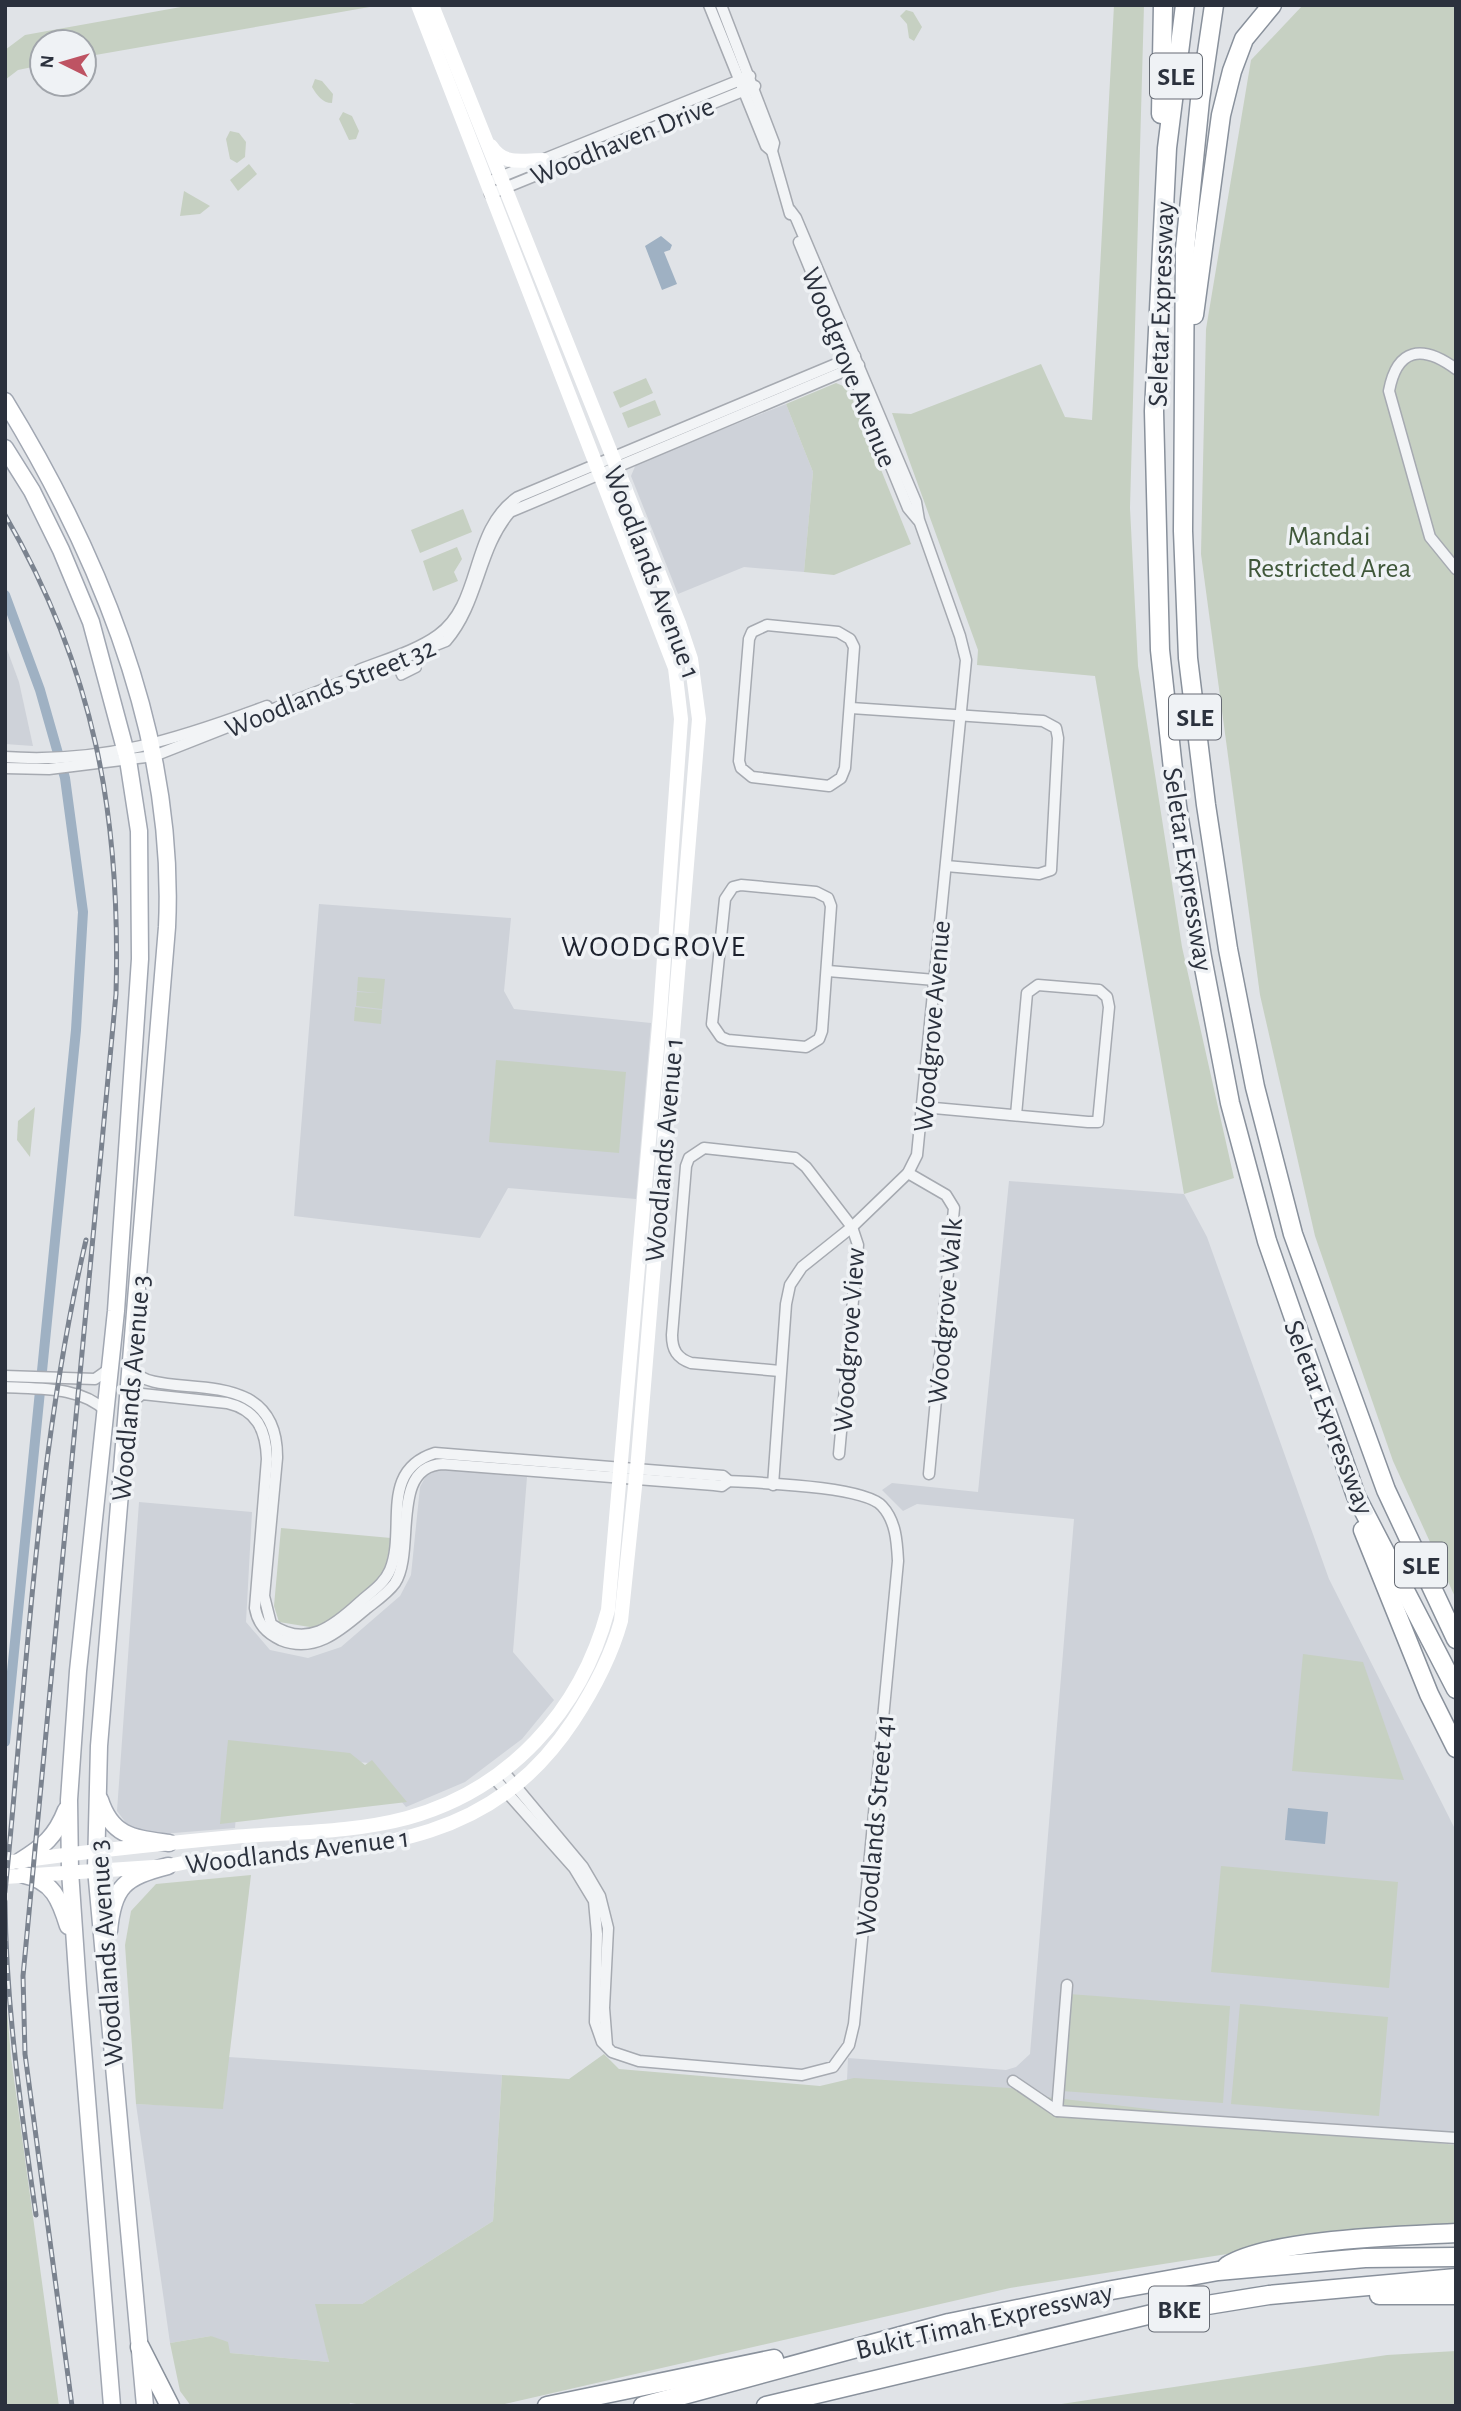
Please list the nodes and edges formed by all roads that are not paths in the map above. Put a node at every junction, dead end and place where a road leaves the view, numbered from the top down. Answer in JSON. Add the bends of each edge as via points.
{"nodes":[{"id":1,"x":418,"y":5,"type":"edge"},
{"id":2,"x":432,"y":5,"type":"edge"},
{"id":3,"x":709,"y":5,"type":"edge"},
{"id":4,"x":721,"y":5,"type":"edge"},
{"id":5,"x":1163,"y":5,"type":"edge"},
{"id":6,"x":1185,"y":5,"type":"edge"},
{"id":7,"x":1214,"y":5,"type":"edge"},
{"id":8,"x":1272,"y":5,"type":"edge"},
{"id":9,"x":750,"y":76,"type":"junction"},
{"id":10,"x":741,"y":85,"type":"junction"},
{"id":11,"x":755,"y":86,"type":"junction"},
{"id":12,"x":484,"y":141,"type":"junction"},
{"id":13,"x":1167,"y":148,"type":"junction"},
{"id":14,"x":772,"y":151,"type":"junction"},
{"id":15,"x":543,"y":160,"type":"junction"},
{"id":16,"x":494,"y":186,"type":"junction"},
{"id":17,"x":852,"y":363,"type":"junction"},
{"id":18,"x":1456,"y":369,"type":"edge"},
{"id":19,"x":1184,"y":389,"type":"junction"},
{"id":20,"x":5,"y":401,"type":"edge"},
{"id":21,"x":5,"y":448,"type":"edge"},
{"id":22,"x":613,"y":464,"type":"junction"},
{"id":23,"x":596,"y":470,"type":"junction"},
{"id":24,"x":1456,"y":569,"type":"edge"},
{"id":25,"x":395,"y":662,"type":"junction"},
{"id":26,"x":418,"y":668,"type":"dead end"},
{"id":27,"x":851,"y":708,"type":"junction"},
{"id":28,"x":960,"y":714,"type":"junction"},
{"id":29,"x":153,"y":751,"type":"junction"},
{"id":30,"x":5,"y":757,"type":"edge"},
{"id":31,"x":123,"y":758,"type":"junction"},
{"id":32,"x":74,"y":761,"type":"junction"},
{"id":33,"x":48,"y":764,"type":"junction"},
{"id":34,"x":5,"y":768,"type":"edge"},
{"id":35,"x":946,"y":866,"type":"junction"},
{"id":36,"x":828,"y":971,"type":"junction"},
{"id":37,"x":935,"y":980,"type":"junction"},
{"id":38,"x":923,"y":1107,"type":"junction"},
{"id":39,"x":1016,"y":1115,"type":"junction"},
{"id":40,"x":908,"y":1173,"type":"junction"},
{"id":41,"x":852,"y":1227,"type":"junction"},
{"id":42,"x":109,"y":1368,"type":"junction"},
{"id":43,"x":132,"y":1369,"type":"junction"},
{"id":44,"x":780,"y":1371,"type":"junction"},
{"id":45,"x":5,"y":1376,"type":"edge"},
{"id":46,"x":51,"y":1384,"type":"junction"},
{"id":47,"x":5,"y":1387,"type":"edge"},
{"id":48,"x":129,"y":1405,"type":"junction"},
{"id":49,"x":106,"y":1412,"type":"junction"},
{"id":50,"x":839,"y":1454,"type":"dead end"},
{"id":51,"x":621,"y":1472,"type":"junction"},
{"id":52,"x":636,"y":1473,"type":"junction"},
{"id":53,"x":929,"y":1474,"type":"dead end"},
{"id":54,"x":773,"y":1485,"type":"junction"},
{"id":55,"x":1356,"y":1496,"type":"junction"},
{"id":56,"x":1456,"y":1639,"type":"edge"},
{"id":57,"x":1456,"y":1689,"type":"edge"},
{"id":58,"x":1456,"y":1748,"type":"edge"},
{"id":59,"x":498,"y":1774,"type":"junction"},
{"id":60,"x":511,"y":1787,"type":"junction"},
{"id":61,"x":97,"y":1790,"type":"junction"},
{"id":62,"x":69,"y":1800,"type":"junction"},
{"id":63,"x":169,"y":1843,"type":"junction"},
{"id":64,"x":95,"y":1851,"type":"junction"},
{"id":65,"x":69,"y":1863,"type":"junction"},
{"id":66,"x":168,"y":1866,"type":"junction"},
{"id":67,"x":17,"y":1867,"type":"edge"},
{"id":68,"x":96,"y":1869,"type":"junction"},
{"id":69,"x":5,"y":1877,"type":"edge"},
{"id":70,"x":76,"y":1962,"type":"junction"},
{"id":71,"x":107,"y":1975,"type":"junction"},
{"id":72,"x":1067,"y":1985,"type":"dead end"},
{"id":73,"x":1013,"y":2081,"type":"dead end"},
{"id":74,"x":1057,"y":2111,"type":"junction"},
{"id":75,"x":1456,"y":2138,"type":"edge"},
{"id":76,"x":1456,"y":2233,"type":"edge"},
{"id":77,"x":1456,"y":2256,"type":"edge"},
{"id":78,"x":1218,"y":2271,"type":"junction"},
{"id":79,"x":1456,"y":2278,"type":"edge"},
{"id":80,"x":1343,"y":2290,"type":"junction"},
{"id":81,"x":1456,"y":2295,"type":"edge"},
{"id":82,"x":949,"y":2323,"type":"junction"},
{"id":83,"x":140,"y":2347,"type":"junction"},
{"id":84,"x":112,"y":2406,"type":"edge"},
{"id":85,"x":145,"y":2406,"type":"edge"},
{"id":86,"x":170,"y":2406,"type":"edge"},
{"id":87,"x":547,"y":2406,"type":"edge"},
{"id":88,"x":643,"y":2406,"type":"edge"},
{"id":89,"x":766,"y":2406,"type":"edge"}],
"edges":[{"from":1,"to":16,"type":"main road","name":"Woodlands Avenue 1"},
{"from":2,"to":12,"type":"main road","name":"Woodlands Avenue 1"},
{"from":3,"to":10,"type":"street","name":"Woodgrove Avenue"},
{"from":4,"to":9,"type":"street","name":"Woodgrove Avenue"},
{"from":5,"to":13,"type":"highway","via":[[1161,124]]},
{"from":6,"to":13,"type":"highway","name":"Seletar Expressway","number":"SLE"},
{"from":7,"to":19,"type":"highway","name":"Seletar Expressway","number":"SLE","via":[[1185,249]]},
{"from":8,"to":19,"type":"highway","via":[[1244,39],[1221,115]]},
{"from":9,"to":10,"type":"street","name":"Woodhaven Drive"},
{"from":9,"to":11,"type":"street","name":"Woodgrove Avenue"},
{"from":10,"to":11,"type":"street","name":"Woodhaven Drive"},
{"from":10,"to":14,"type":"street","name":"Woodgrove Avenue"},
{"from":10,"to":15,"type":"street","name":"Woodhaven Drive"},
{"from":10,"to":16,"type":"street","name":"Woodhaven Drive"},
{"from":11,"to":14,"type":"street","name":"Woodgrove Avenue","via":[[774,143]]},
{"from":12,"to":15,"type":"main road","via":[[498,156],[512,162]]},
{"from":12,"to":16,"type":"main road","name":"Woodlands Avenue 1"},
{"from":13,"to":55,"type":"highway","name":"Seletar Expressway","number":"SLE","via":[[1154,411],[1160,650],[1177,806],[1230,1103],[1267,1241]]},
{"from":14,"to":17,"type":"street","name":"Woodgrove Avenue","via":[[790,210]]},
{"from":15,"to":16,"type":"street","name":"Woodhaven Drive"},
{"from":16,"to":22,"type":"main road","name":"Woodlands Avenue 1"},
{"from":16,"to":23,"type":"main road","name":"Woodlands Avenue 1"},
{"from":17,"to":22,"type":"street","name":"Woodlands Street 32"},
{"from":17,"to":28,"type":"street","name":"Woodgrove Avenue","via":[[908,508],[919,520],[960,636],[966,660]]},
{"from":18,"to":24,"type":"street","via":[[1427,354],[1413,354],[1399,360],[1389,391],[1430,537]]},
{"from":19,"to":56,"type":"highway","name":"Seletar Expressway","number":"SLE","via":[[1188,658],[1227,948],[1255,1087],[1293,1234],[1355,1410],[1386,1490]]},
{"from":20,"to":29,"type":"main road","name":"Woodlands Avenue 3","via":[[47,469],[85,547],[114,622]]},
{"from":21,"to":31,"type":"main road","via":[[32,491],[91,622]]},
{"from":22,"to":23,"type":"street","name":"Woodlands Street 32"},
{"from":22,"to":52,"type":"main road","name":"Woodlands Avenue 1","via":[[691,659],[699,719]]},
{"from":23,"to":25,"type":"street","name":"Woodlands Street 32","via":[[510,512],[498,526],[472,601],[457,628],[446,641]]},
{"from":23,"to":29,"type":"street","name":"Woodlands Street 32","via":[[504,507],[495,518],[458,614],[439,635]]},
{"from":23,"to":51,"type":"main road","name":"Woodlands Avenue 1","via":[[675,668],[681,719]]},
{"from":25,"to":26,"type":"street","via":[[401,676]]},
{"from":25,"to":29,"type":"street","name":"Woodlands Street 32"},
{"from":27,"to":27,"type":"street","via":[[845,768],[837,782],[829,786],[752,777],[741,768],[749,639],[759,628],[838,632],[850,639],[854,647]]},
{"from":27,"to":28,"type":"street"},
{"from":28,"to":35,"type":"street","name":"Woodgrove Avenue"},
{"from":28,"to":35,"type":"street","via":[[1043,721],[1056,728],[1051,870],[1039,874]]},
{"from":29,"to":31,"type":"street","name":"Woodlands Street 32"},
{"from":29,"to":43,"type":"main road","name":"Woodlands Avenue 3","via":[[166,832],[168,906]]},
{"from":30,"to":33,"type":"street"},
{"from":31,"to":32,"type":"street"},
{"from":31,"to":32,"type":"street"},
{"from":31,"to":42,"type":"main road","name":"Woodlands Avenue 3","via":[[131,778],[139,831],[140,959]]},
{"from":32,"to":33,"type":"street"},
{"from":33,"to":34,"type":"street"},
{"from":35,"to":37,"type":"street","name":"Woodgrove Avenue"},
{"from":36,"to":36,"type":"street","via":[[822,1031],[813,1044],[728,1040],[712,1024],[725,900],[733,887],[816,892],[828,898]]},
{"from":36,"to":37,"type":"street"},
{"from":37,"to":38,"type":"street","name":"Woodgrove Avenue"},
{"from":38,"to":39,"type":"street"},
{"from":38,"to":40,"type":"street","name":"Woodgrove Avenue","via":[[917,1156]]},
{"from":39,"to":39,"type":"street","via":[[1031,986],[1099,990],[1109,1007],[1098,1122]]},
{"from":40,"to":41,"type":"street","name":"Woodgrove Avenue"},
{"from":40,"to":53,"type":"street","name":"Woodgrove Walk","via":[[946,1195],[954,1208]]},
{"from":41,"to":44,"type":"street","name":"Woodgrove Avenue","via":[[795,1274],[787,1295]]},
{"from":41,"to":44,"type":"street","via":[[795,1158],[704,1148],[689,1157],[674,1350],[691,1363]]},
{"from":41,"to":50,"type":"street","name":"Woodgrove View","via":[[858,1245]]},
{"from":42,"to":46,"type":"street","via":[[95,1379]]},
{"from":42,"to":49,"type":"main road","name":"Woodlands Avenue 3"},
{"from":43,"to":48,"type":"main road","name":"Woodlands Avenue 3"},
{"from":43,"to":51,"type":"street","via":[[144,1380],[232,1392],[254,1404],[272,1428],[277,1458],[264,1596],[271,1624],[286,1632],[321,1633],[383,1582],[393,1559],[401,1484],[412,1465],[427,1456],[443,1453]]},
{"from":44,"to":54,"type":"street","name":"Woodgrove Avenue"},
{"from":45,"to":46,"type":"street"},
{"from":46,"to":47,"type":"street"},
{"from":46,"to":49,"type":"street","via":[[93,1398]]},
{"from":48,"to":51,"type":"street","via":[[142,1394],[227,1403],[254,1415],[265,1435],[267,1459],[255,1608],[268,1633],[295,1644],[313,1643],[337,1633],[394,1585],[402,1565],[411,1489],[417,1475],[428,1467]]},
{"from":48,"to":61,"type":"main road","name":"Woodlands Avenue 3"},
{"from":49,"to":62,"type":"main road","name":"Woodlands Avenue 3"},
{"from":51,"to":52,"type":"street","name":"Woodlands Street 41"},
{"from":51,"to":59,"type":"main road","name":"Woodlands Avenue 1","via":[[608,1610],[592,1661],[558,1718]]},
{"from":52,"to":54,"type":"street","name":"Woodlands Street 41","via":[[722,1486],[729,1481]]},
{"from":52,"to":60,"type":"main road","name":"Woodlands Avenue 1","via":[[623,1611],[609,1658],[558,1744]]},
{"from":54,"to":60,"type":"street","name":"Woodlands Street 41","via":[[867,1496],[882,1506],[895,1533],[898,1561],[854,2024],[849,2045],[833,2067],[802,2075],[639,2060],[619,2056],[607,2047],[595,2022],[594,1901]]},
{"from":55,"to":57,"type":"highway","name":"Seletar Expressway","number":"SLE"},
{"from":55,"to":58,"type":"highway","via":[[1364,1536]]},
{"from":59,"to":60,"type":"street","name":"Woodlands Street 41"},
{"from":59,"to":63,"type":"main road","name":"Woodlands Avenue 1","via":[[443,1805],[383,1823]]},
{"from":60,"to":66,"type":"main road","name":"Woodlands Avenue 1","via":[[468,1817],[397,1841]]},
{"from":61,"to":63,"type":"main road","via":[[115,1828]]},
{"from":61,"to":64,"type":"main road","name":"Woodlands Avenue 3"},
{"from":62,"to":65,"type":"main road","name":"Woodlands Avenue 3"},
{"from":62,"to":67,"type":"main road","via":[[51,1839]]},
{"from":63,"to":64,"type":"main road","name":"Woodlands Avenue 1"},
{"from":64,"to":65,"type":"main road","name":"Woodlands Avenue 1"},
{"from":64,"to":68,"type":"main road","name":"Woodlands Avenue 3"},
{"from":65,"to":67,"type":"main road","name":"Woodlands Avenue 1"},
{"from":65,"to":68,"type":"main road","name":"Woodlands Avenue 1"},
{"from":65,"to":70,"type":"main road","name":"Woodlands Avenue 3"},
{"from":66,"to":68,"type":"main road","name":"Woodlands Avenue 1"},
{"from":66,"to":71,"type":"main road","via":[[132,1877],[118,1891],[110,1919]]},
{"from":67,"to":69,"type":"main road","name":"Woodlands Avenue 1"},
{"from":67,"to":70,"type":"main road","via":[[52,1888],[68,1924]]},
{"from":68,"to":71,"type":"main road","name":"Woodlands Avenue 3"},
{"from":70,"to":84,"type":"main road","name":"Woodlands Avenue 3"},
{"from":71,"to":83,"type":"main road","name":"Woodlands Avenue 3"},
{"from":72,"to":74,"type":"street"},
{"from":73,"to":74,"type":"street"},
{"from":74,"to":75,"type":"street"},
{"from":76,"to":78,"type":"highway","via":[[1262,2252]]},
{"from":77,"to":78,"type":"highway","name":"Bukit Timah Expressway","number":"BKE","via":[[1365,2258]]},
{"from":78,"to":82,"type":"highway","name":"Bukit Timah Expressway","number":"BKE"},
{"from":79,"to":80,"type":"highway","name":"Bukit Timah Expressway","number":"BKE"},
{"from":80,"to":81,"type":"highway","via":[[1384,2296]]},
{"from":80,"to":89,"type":"highway","name":"Bukit Timah Expressway","number":"BKE","via":[[1269,2295],[1152,2314]]},
{"from":82,"to":87,"type":"highway"},
{"from":82,"to":88,"type":"highway","name":"Bukit Timah Expressway","number":"BKE"},
{"from":83,"to":85,"type":"main road","name":"Woodlands Avenue 3"},
{"from":83,"to":86,"type":"highway"}]}
